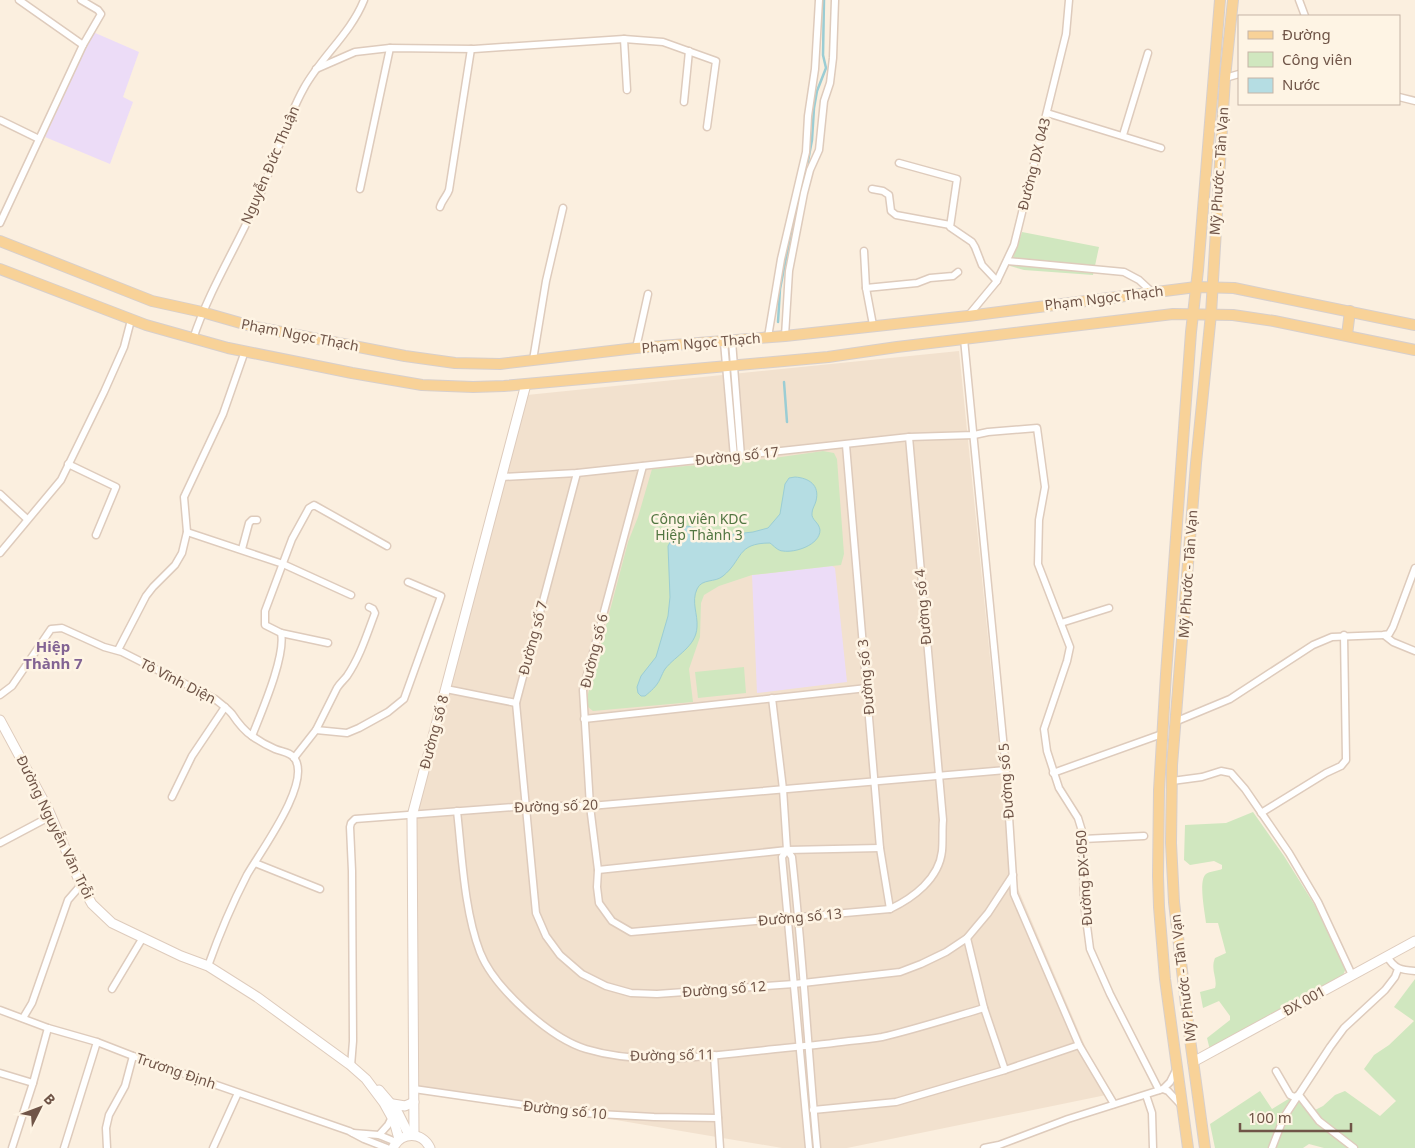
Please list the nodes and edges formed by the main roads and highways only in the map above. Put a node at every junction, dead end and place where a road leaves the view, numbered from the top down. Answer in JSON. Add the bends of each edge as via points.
{"nodes":[{"id":1,"x":1220,"y":0,"type":"edge"},
{"id":2,"x":1233,"y":0,"type":"edge"},
{"id":3,"x":0,"y":241,"type":"edge"},
{"id":4,"x":0,"y":270,"type":"edge"},
{"id":5,"x":1211,"y":286,"type":"junction"},
{"id":6,"x":1196,"y":287,"type":"junction"},
{"id":7,"x":1350,"y":311,"type":"junction"},
{"id":8,"x":1192,"y":313,"type":"junction"},
{"id":9,"x":1211,"y":314,"type":"junction"},
{"id":10,"x":1415,"y":325,"type":"edge"},
{"id":11,"x":1347,"y":335,"type":"junction"},
{"id":12,"x":1415,"y":350,"type":"edge"},
{"id":13,"x":1188,"y":1148,"type":"edge"},
{"id":14,"x":1205,"y":1148,"type":"edge"}],
"edges":[{"from":1,"to":6,"type":"main road","name":"Mỹ Phước - Tân Vạn"},
{"from":2,"to":5,"type":"main road","name":"Mỹ Phước - Tân Vạn"},
{"from":3,"to":6,"type":"main road","name":"Phạm Ngọc Thạch","via":[[152,301],[251,326],[455,363],[500,364],[636,348],[728,342]]},
{"from":4,"to":8,"type":"main road","name":"Phạm Ngọc Thạch","via":[[131,320],[193,339],[422,385],[474,387],[828,357]]},
{"from":5,"to":6,"type":"main road","name":"Phạm Ngọc Thạch"},
{"from":5,"to":7,"type":"main road","name":"Phạm Ngọc Thạch"},
{"from":5,"to":9,"type":"main road","name":"Mỹ Phước - Tân Vạn"},
{"from":6,"to":8,"type":"main road","name":"Mỹ Phước - Tân Vạn"},
{"from":7,"to":10,"type":"main road","name":"Phạm Ngọc Thạch"},
{"from":7,"to":11,"type":"main road"},
{"from":8,"to":9,"type":"main road","name":"Phạm Ngọc Thạch"},
{"from":8,"to":13,"type":"main road","name":"Mỹ Phước - Tân Vạn","via":[[1162,734],[1158,892],[1165,979]]},
{"from":9,"to":11,"type":"main road","name":"Phạm Ngọc Thạch","via":[[1274,320]]},
{"from":9,"to":14,"type":"main road","name":"Mỹ Phước - Tân Vạn","via":[[1196,463],[1172,780],[1171,843],[1174,894]]},
{"from":11,"to":12,"type":"main road","name":"Phạm Ngọc Thạch"}]}
